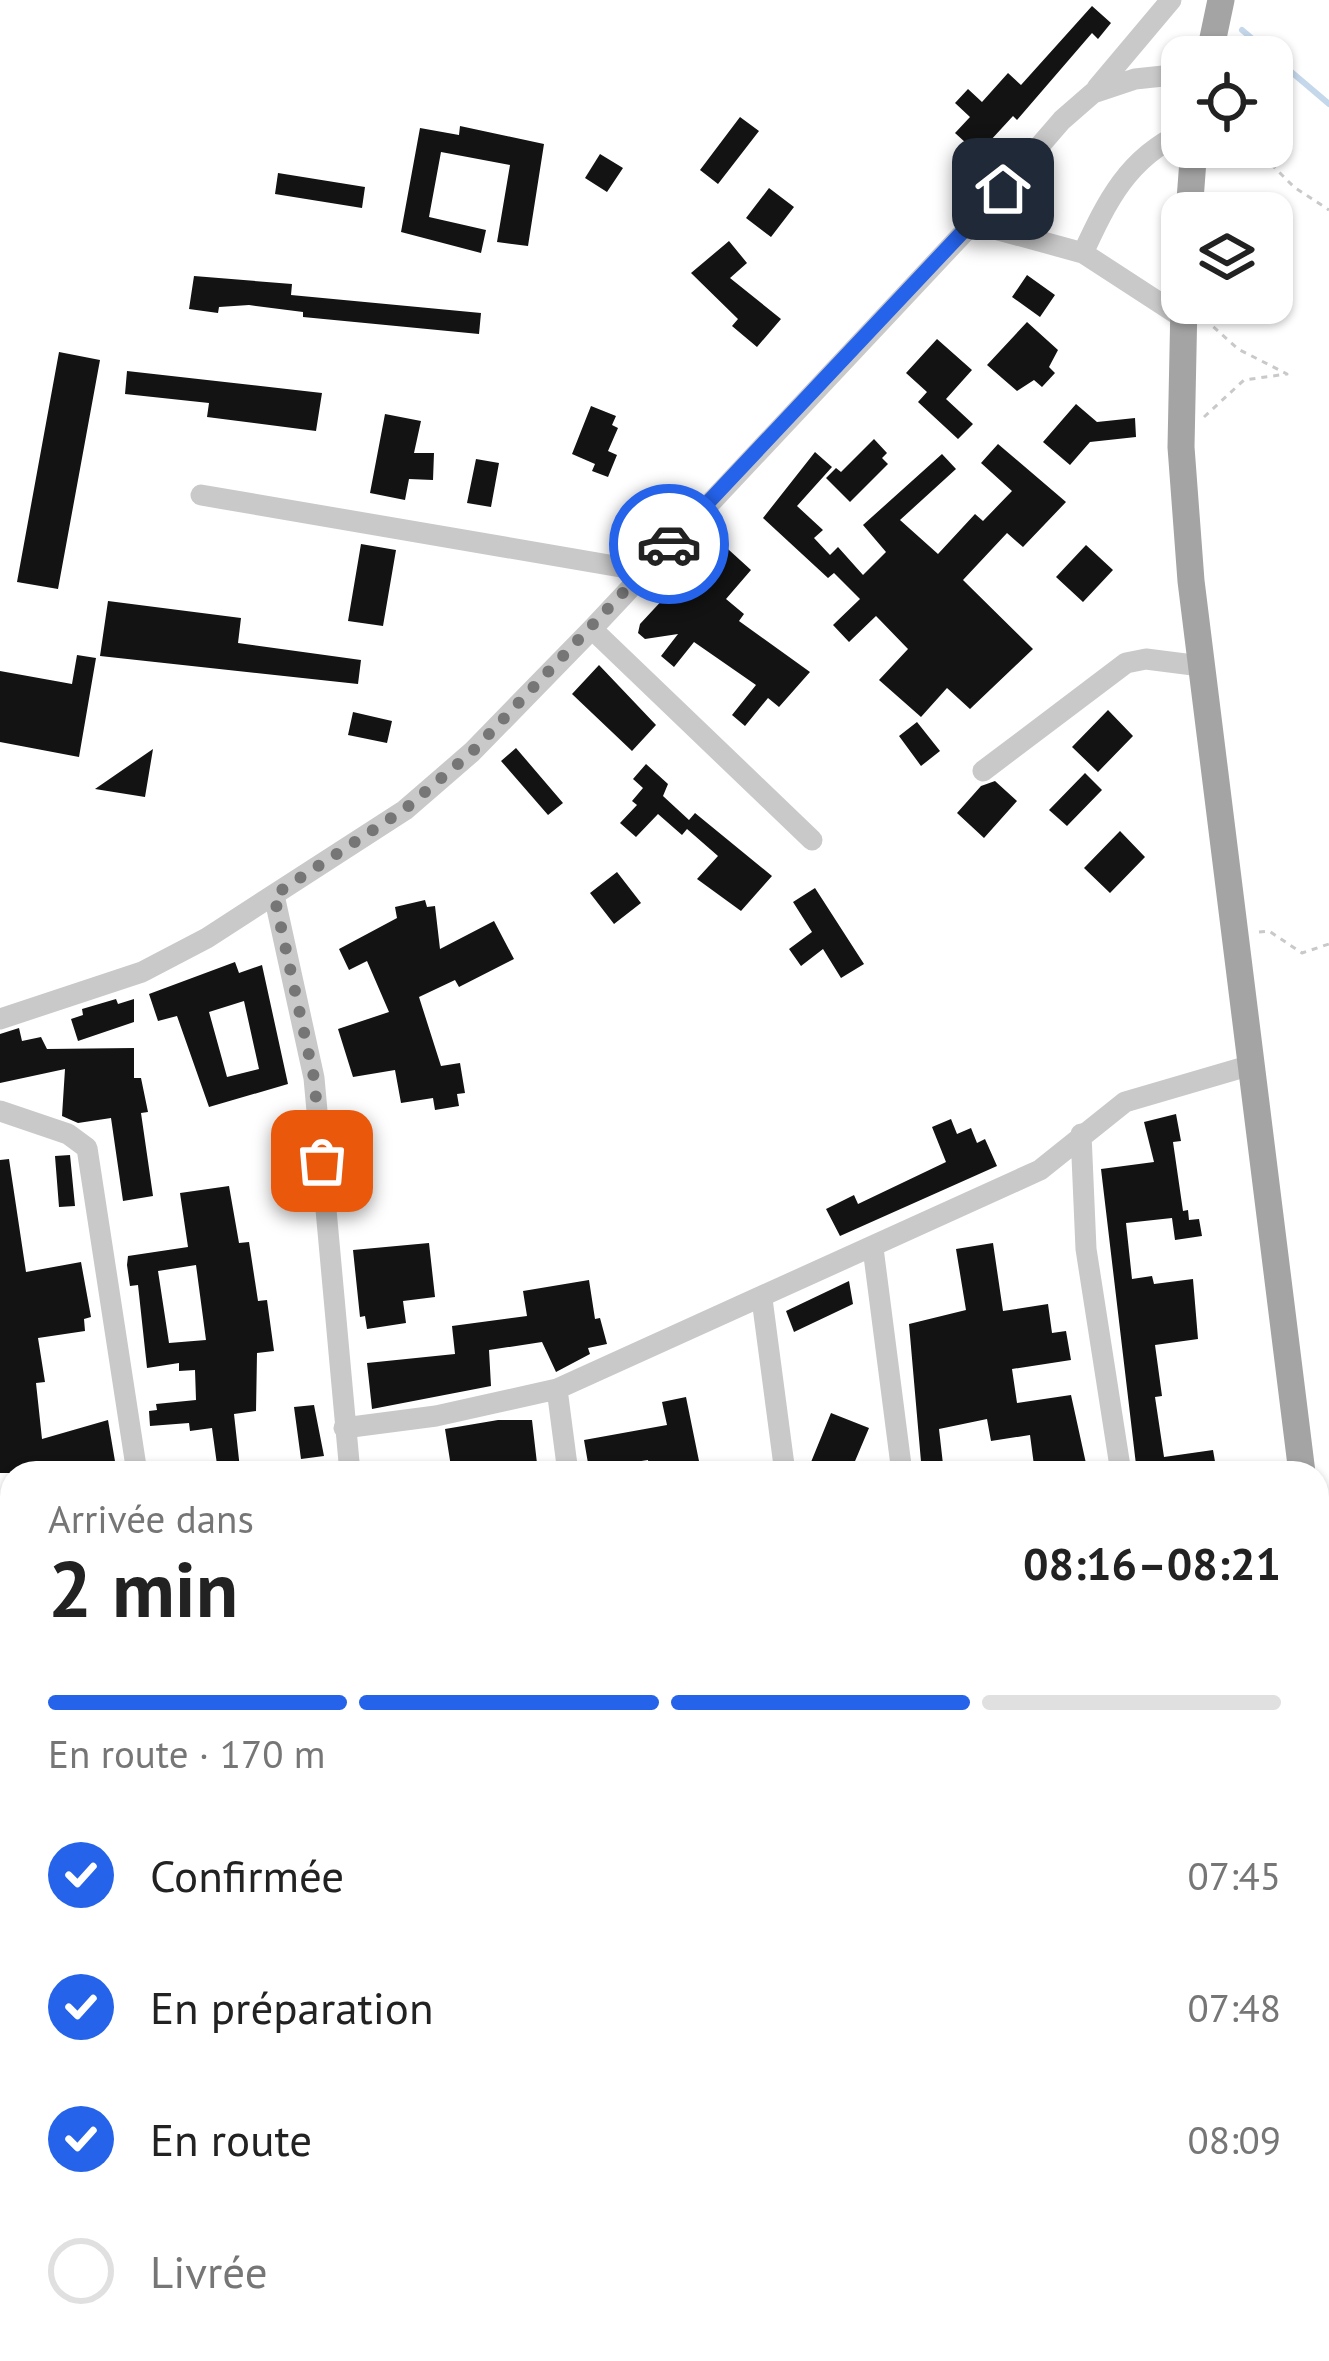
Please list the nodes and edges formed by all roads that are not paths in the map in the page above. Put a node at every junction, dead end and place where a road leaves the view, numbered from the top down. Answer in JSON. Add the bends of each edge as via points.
{"nodes":[{"id":1,"x":1171,"y":0,"type":"edge"},
{"id":2,"x":1221,"y":0,"type":"edge"},
{"id":3,"x":1213,"y":36,"type":"edge"},
{"id":4,"x":1161,"y":76,"type":"edge"},
{"id":5,"x":1093,"y":93,"type":"junction"},
{"id":6,"x":1161,"y":145,"type":"edge"},
{"id":7,"x":973,"y":223,"type":"junction"},
{"id":8,"x":1082,"y":253,"type":"junction"},
{"id":9,"x":1161,"y":297,"type":"edge"},
{"id":10,"x":1184,"y":324,"type":"edge"},
{"id":11,"x":201,"y":495,"type":"dead end"},
{"id":12,"x":644,"y":571,"type":"junction"},
{"id":13,"x":592,"y":629,"type":"junction"},
{"id":14,"x":1201,"y":666,"type":"junction"},
{"id":15,"x":983,"y":771,"type":"dead end"},
{"id":16,"x":812,"y":840,"type":"dead end"},
{"id":17,"x":274,"y":895,"type":"junction"},
{"id":18,"x":0,"y":1019,"type":"edge"},
{"id":19,"x":1248,"y":1066,"type":"junction"},
{"id":20,"x":0,"y":1111,"type":"edge"},
{"id":21,"x":1081,"y":1134,"type":"junction"},
{"id":22,"x":873,"y":1248,"type":"junction"},
{"id":23,"x":762,"y":1299,"type":"junction"},
{"id":24,"x":557,"y":1389,"type":"junction"},
{"id":25,"x":344,"y":1429,"type":"junction"},
{"id":26,"x":135,"y":1461,"type":"edge"},
{"id":27,"x":348,"y":1461,"type":"edge"},
{"id":28,"x":566,"y":1461,"type":"edge"},
{"id":29,"x":782,"y":1461,"type":"edge"},
{"id":30,"x":900,"y":1461,"type":"edge"},
{"id":31,"x":1119,"y":1461,"type":"edge"},
{"id":32,"x":1301,"y":1461,"type":"edge"}],
"edges":[{"from":1,"to":5,"type":"street"},
{"from":2,"to":3,"type":"main road"},
{"from":4,"to":5,"type":"street"},
{"from":5,"to":7,"type":"street"},
{"from":6,"to":8,"type":"street","via":[[1124,175]]},
{"from":7,"to":8,"type":"street"},
{"from":7,"to":12,"type":"street"},
{"from":8,"to":9,"type":"street"},
{"from":10,"to":14,"type":"main road","via":[[1181,447]]},
{"from":11,"to":12,"type":"street"},
{"from":12,"to":13,"type":"street"},
{"from":13,"to":16,"type":"street"},
{"from":13,"to":17,"type":"street","via":[[405,809]]},
{"from":14,"to":15,"type":"street","via":[[1126,663]]},
{"from":14,"to":19,"type":"main road"},
{"from":17,"to":18,"type":"street","via":[[142,972]]},
{"from":17,"to":25,"type":"street","via":[[314,1078]]},
{"from":19,"to":21,"type":"street","via":[[1125,1102]]},
{"from":19,"to":32,"type":"main road"},
{"from":20,"to":26,"type":"street","via":[[87,1148]]},
{"from":21,"to":22,"type":"street","via":[[1040,1170]]},
{"from":21,"to":31,"type":"street","via":[[1086,1249]]},
{"from":22,"to":23,"type":"street"},
{"from":22,"to":30,"type":"street"},
{"from":23,"to":24,"type":"street"},
{"from":23,"to":29,"type":"street"},
{"from":24,"to":25,"type":"street"},
{"from":24,"to":28,"type":"street"},
{"from":25,"to":27,"type":"street"}]}
